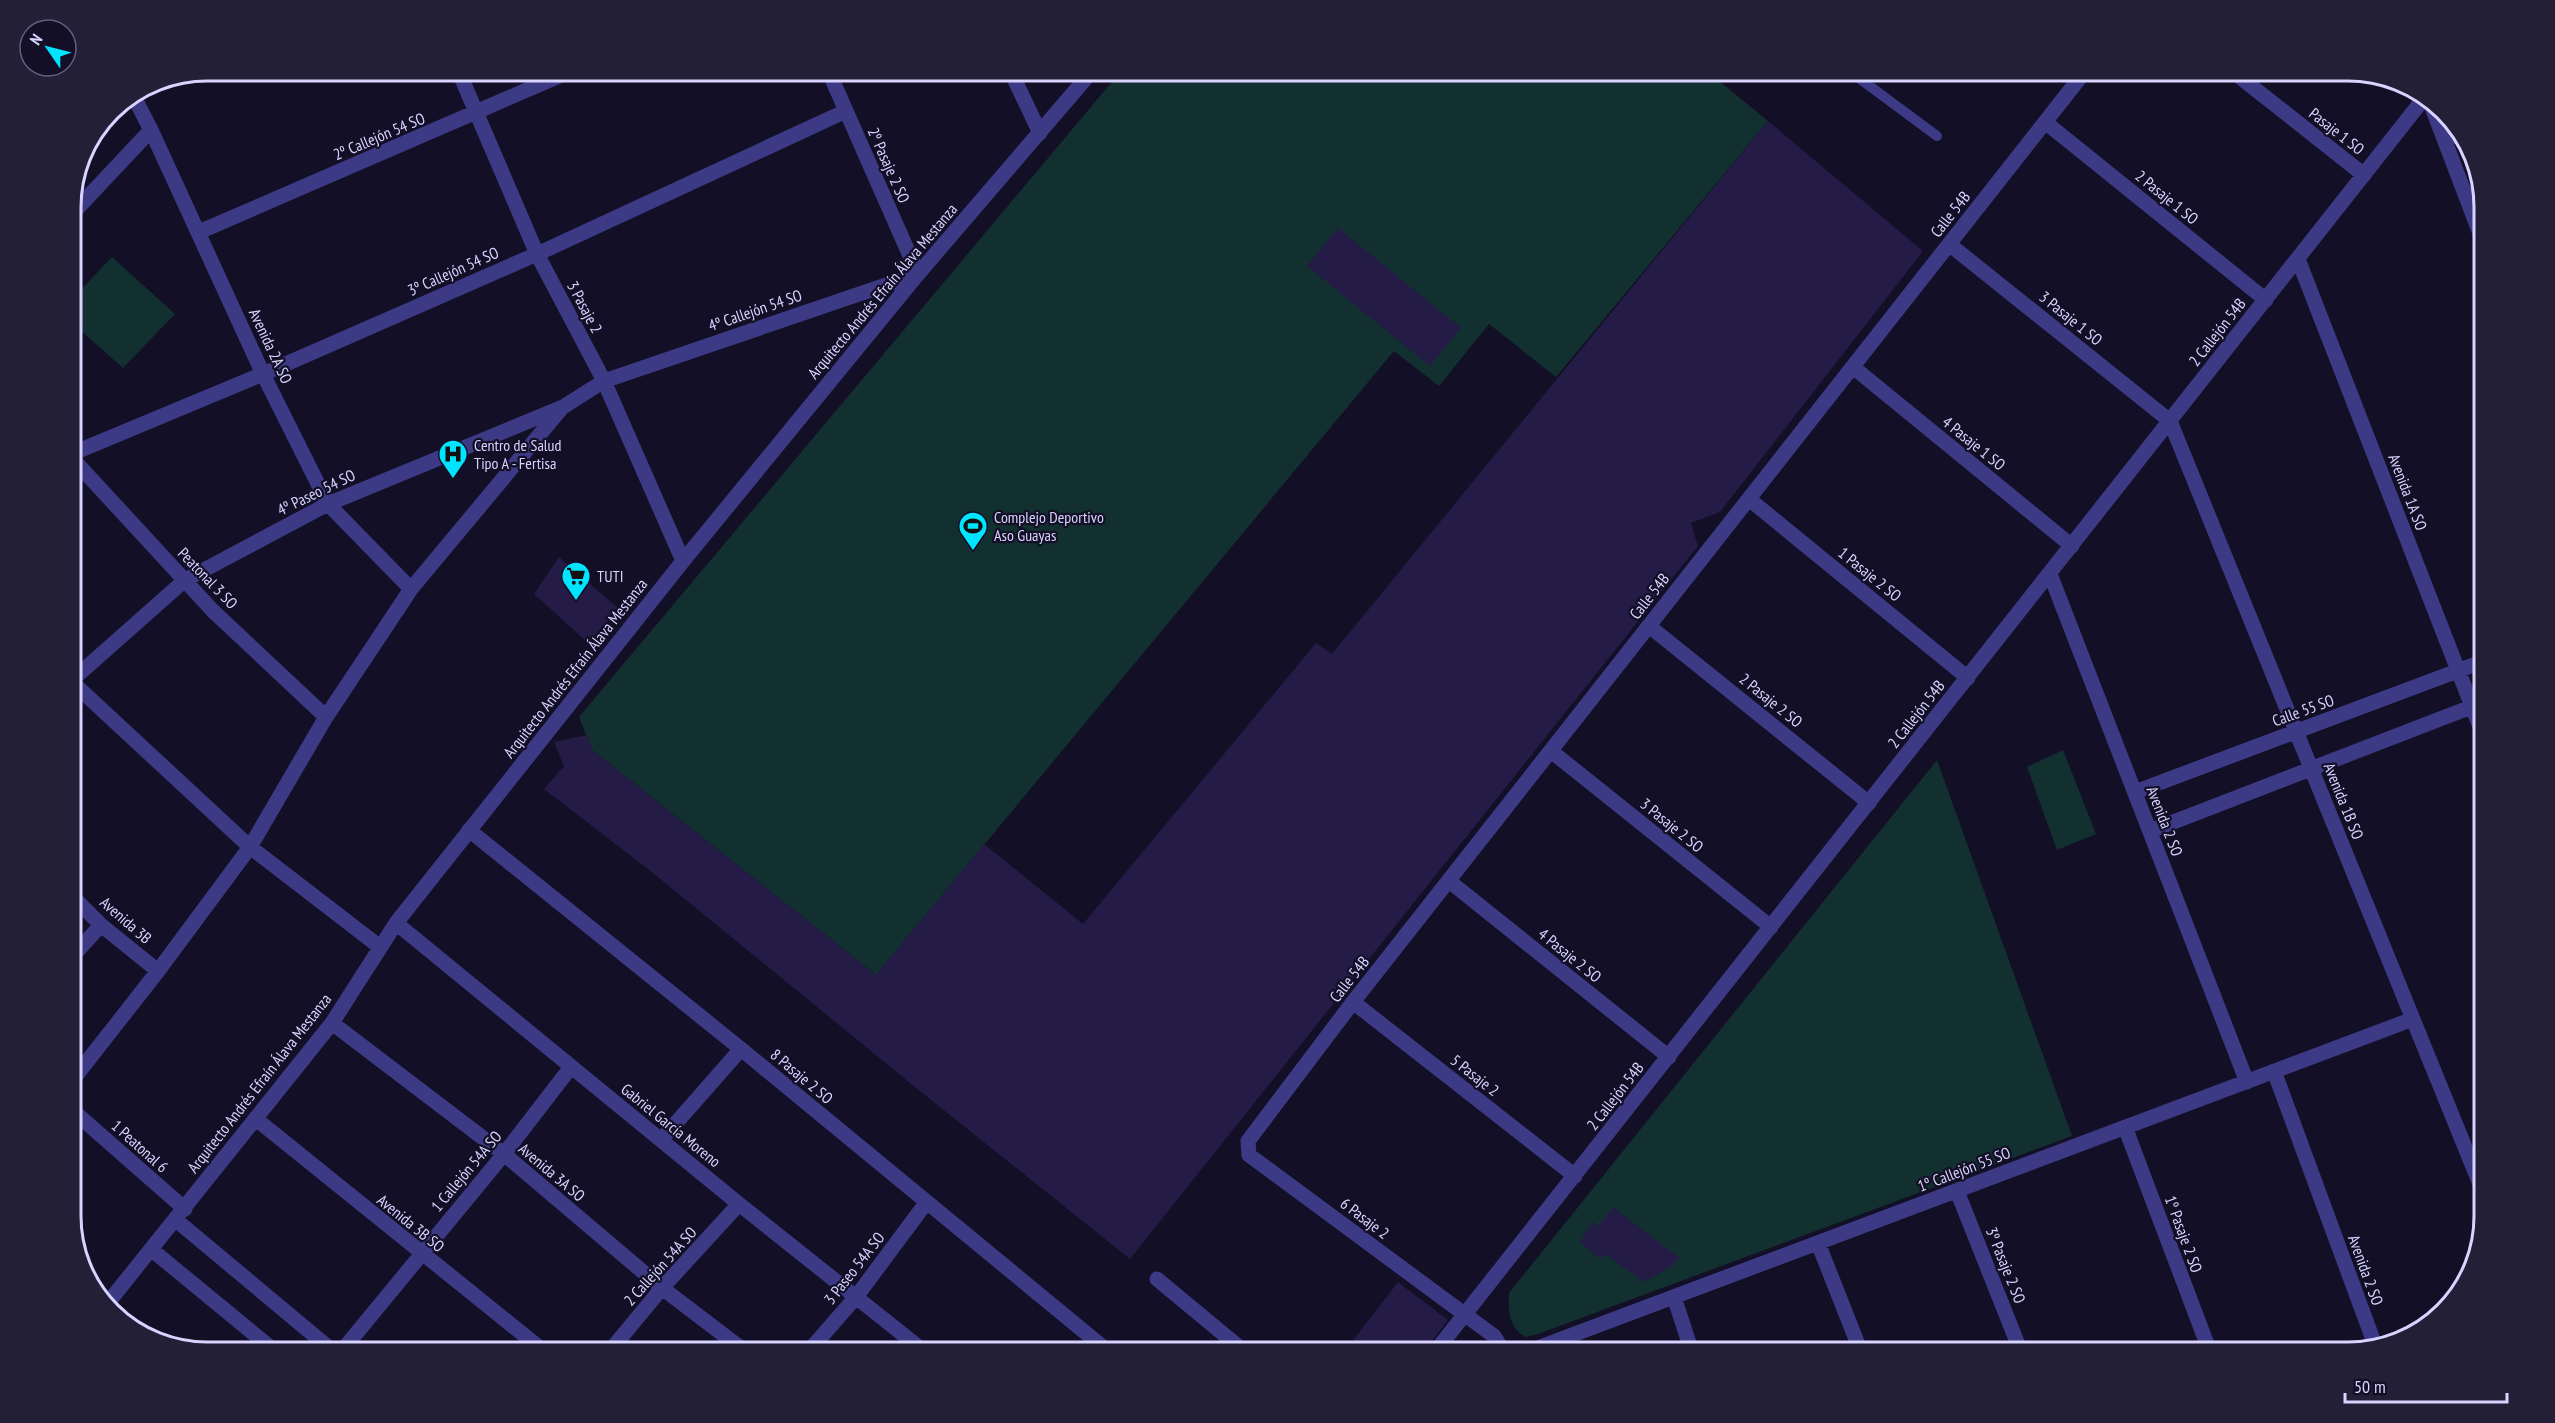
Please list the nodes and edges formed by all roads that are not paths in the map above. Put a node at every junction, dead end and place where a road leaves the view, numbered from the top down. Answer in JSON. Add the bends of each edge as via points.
{"nodes":[{"id":1,"x":463,"y":81,"type":"edge"},
{"id":2,"x":549,"y":81,"type":"edge"},
{"id":3,"x":833,"y":81,"type":"edge"},
{"id":4,"x":1015,"y":81,"type":"edge"},
{"id":5,"x":1084,"y":81,"type":"edge"},
{"id":6,"x":1863,"y":81,"type":"edge"},
{"id":7,"x":2077,"y":81,"type":"edge"},
{"id":8,"x":2245,"y":81,"type":"edge"},
{"id":9,"x":136,"y":102,"type":"edge"},
{"id":10,"x":2420,"y":104,"type":"edge"},
{"id":11,"x":846,"y":111,"type":"junction"},
{"id":12,"x":477,"y":114,"type":"junction"},
{"id":13,"x":2436,"y":117,"type":"edge"},
{"id":14,"x":2045,"y":122,"type":"junction"},
{"id":15,"x":151,"y":130,"type":"junction"},
{"id":16,"x":1040,"y":133,"type":"junction"},
{"id":17,"x":1936,"y":136,"type":"dead end"},
{"id":18,"x":2453,"y":137,"type":"edge"},
{"id":19,"x":2445,"y":140,"type":"junction"},
{"id":20,"x":2364,"y":175,"type":"junction"},
{"id":21,"x":81,"y":204,"type":"edge"},
{"id":22,"x":2474,"y":217,"type":"edge"},
{"id":23,"x":199,"y":232,"type":"junction"},
{"id":24,"x":1949,"y":244,"type":"junction"},
{"id":25,"x":537,"y":255,"type":"junction"},
{"id":26,"x":2298,"y":260,"type":"junction"},
{"id":27,"x":918,"y":274,"type":"junction"},
{"id":28,"x":2266,"y":300,"type":"junction"},
{"id":29,"x":1853,"y":367,"type":"junction"},
{"id":30,"x":263,"y":374,"type":"junction"},
{"id":31,"x":604,"y":381,"type":"junction"},
{"id":32,"x":563,"y":407,"type":"junction"},
{"id":33,"x":2170,"y":421,"type":"junction"},
{"id":34,"x":81,"y":451,"type":"edge"},
{"id":35,"x":81,"y":466,"type":"edge"},
{"id":36,"x":1749,"y":499,"type":"junction"},
{"id":37,"x":328,"y":504,"type":"junction"},
{"id":38,"x":2072,"y":546,"type":"junction"},
{"id":39,"x":683,"y":561,"type":"junction"},
{"id":40,"x":2050,"y":574,"type":"junction"},
{"id":41,"x":185,"y":580,"type":"junction"},
{"id":42,"x":411,"y":589,"type":"junction"},
{"id":43,"x":1649,"y":626,"type":"junction"},
{"id":44,"x":2474,"y":665,"type":"edge"},
{"id":45,"x":2459,"y":671,"type":"junction"},
{"id":46,"x":81,"y":672,"type":"edge"},
{"id":47,"x":1968,"y":678,"type":"junction"},
{"id":48,"x":81,"y":690,"type":"edge"},
{"id":49,"x":2474,"y":698,"type":"edge"},
{"id":50,"x":2474,"y":707,"type":"edge"},
{"id":51,"x":326,"y":717,"type":"junction"},
{"id":52,"x":2296,"y":731,"type":"junction"},
{"id":53,"x":1551,"y":751,"type":"junction"},
{"id":54,"x":2312,"y":769,"type":"junction"},
{"id":55,"x":2135,"y":792,"type":"junction"},
{"id":56,"x":1869,"y":803,"type":"junction"},
{"id":57,"x":469,"y":830,"type":"junction"},
{"id":58,"x":2150,"y":831,"type":"junction"},
{"id":59,"x":250,"y":847,"type":"junction"},
{"id":60,"x":1449,"y":881,"type":"junction"},
{"id":61,"x":81,"y":905,"type":"edge"},
{"id":62,"x":396,"y":923,"type":"junction"},
{"id":63,"x":101,"y":924,"type":"junction"},
{"id":64,"x":1771,"y":927,"type":"junction"},
{"id":65,"x":380,"y":946,"type":"junction"},
{"id":66,"x":81,"y":947,"type":"edge"},
{"id":67,"x":158,"y":971,"type":"junction"},
{"id":68,"x":1353,"y":1002,"type":"junction"},
{"id":69,"x":2413,"y":1019,"type":"junction"},
{"id":70,"x":332,"y":1023,"type":"junction"},
{"id":71,"x":741,"y":1049,"type":"junction"},
{"id":72,"x":1669,"y":1057,"type":"junction"},
{"id":73,"x":571,"y":1067,"type":"junction"},
{"id":74,"x":81,"y":1069,"type":"edge"},
{"id":75,"x":2274,"y":1071,"type":"junction"},
{"id":76,"x":2247,"y":1082,"type":"junction"},
{"id":77,"x":81,"y":1119,"type":"edge"},
{"id":78,"x":256,"y":1119,"type":"junction"},
{"id":79,"x":2126,"y":1127,"type":"junction"},
{"id":80,"x":661,"y":1140,"type":"junction"},
{"id":81,"x":1248,"y":1148,"type":"joint"},
{"id":82,"x":504,"y":1154,"type":"junction"},
{"id":83,"x":2474,"y":1169,"type":"edge"},
{"id":84,"x":1575,"y":1176,"type":"junction"},
{"id":85,"x":1957,"y":1191,"type":"junction"},
{"id":86,"x":926,"y":1203,"type":"junction"},
{"id":87,"x":740,"y":1204,"type":"junction"},
{"id":88,"x":180,"y":1215,"type":"junction"},
{"id":89,"x":1818,"y":1243,"type":"junction"},
{"id":90,"x":152,"y":1250,"type":"junction"},
{"id":91,"x":420,"y":1254,"type":"junction"},
{"id":92,"x":1157,"y":1279,"type":"dead end"},
{"id":93,"x":662,"y":1288,"type":"junction"},
{"id":94,"x":856,"y":1297,"type":"junction"},
{"id":95,"x":1674,"y":1297,"type":"junction"},
{"id":96,"x":112,"y":1298,"type":"edge"},
{"id":97,"x":1465,"y":1315,"type":"junction"},
{"id":98,"x":2373,"y":1339,"type":"edge"},
{"id":99,"x":263,"y":1342,"type":"edge"},
{"id":100,"x":322,"y":1342,"type":"edge"},
{"id":101,"x":350,"y":1342,"type":"edge"},
{"id":102,"x":531,"y":1342,"type":"edge"},
{"id":103,"x":618,"y":1342,"type":"edge"},
{"id":104,"x":732,"y":1342,"type":"edge"},
{"id":105,"x":817,"y":1342,"type":"edge"},
{"id":106,"x":911,"y":1342,"type":"edge"},
{"id":107,"x":1096,"y":1342,"type":"edge"},
{"id":108,"x":1232,"y":1342,"type":"edge"},
{"id":109,"x":1444,"y":1342,"type":"edge"},
{"id":110,"x":1498,"y":1342,"type":"edge"},
{"id":111,"x":1556,"y":1342,"type":"edge"},
{"id":112,"x":1688,"y":1342,"type":"edge"},
{"id":113,"x":1857,"y":1342,"type":"edge"},
{"id":114,"x":2018,"y":1342,"type":"edge"},
{"id":115,"x":2206,"y":1342,"type":"edge"}],
"edges":[{"from":1,"to":12,"type":"street","name":"3 Pasaje 2"},
{"from":2,"to":12,"type":"street","name":"2º Callejón 54 SO"},
{"from":3,"to":11,"type":"street","name":"2º Pasaje 2 SO"},
{"from":4,"to":16,"type":"street"},
{"from":5,"to":16,"type":"street","name":"Arquitecto Andrés Efraín Álava Mestanza"},
{"from":6,"to":17,"type":"lane"},
{"from":7,"to":14,"type":"street","name":"Calle 54B"},
{"from":8,"to":20,"type":"street","name":"Pasaje 1 SO"},
{"from":9,"to":15,"type":"street","name":"Avenida 2A SO"},
{"from":10,"to":20,"type":"street","name":"2 Callejón 54B"},
{"from":11,"to":25,"type":"street","name":"3º Callejón 54 SO"},
{"from":11,"to":27,"type":"street","name":"2º Pasaje 2 SO"},
{"from":12,"to":23,"type":"street","name":"2º Callejón 54 SO"},
{"from":12,"to":25,"type":"street","name":"3 Pasaje 2"},
{"from":13,"to":19,"type":"street"},
{"from":14,"to":24,"type":"street","name":"Calle 54B"},
{"from":14,"to":28,"type":"street","name":"2 Pasaje 1 SO"},
{"from":15,"to":21,"type":"street"},
{"from":15,"to":23,"type":"street","name":"Avenida 2A SO"},
{"from":16,"to":27,"type":"street","name":"Arquitecto Andrés Efraín Álava Mestanza"},
{"from":18,"to":19,"type":"street"},
{"from":19,"to":22,"type":"street"},
{"from":20,"to":26,"type":"street","name":"2 Callejón 54B"},
{"from":23,"to":30,"type":"street","name":"Avenida 2A SO"},
{"from":24,"to":29,"type":"street","name":"Calle 54B"},
{"from":24,"to":33,"type":"street","name":"3 Pasaje 1 SO"},
{"from":25,"to":30,"type":"street","name":"3º Callejón 54 SO"},
{"from":25,"to":31,"type":"street","name":"3 Pasaje 2"},
{"from":26,"to":28,"type":"street","name":"2 Callejón 54B"},
{"from":26,"to":45,"type":"street","name":"Avenida 1A SO"},
{"from":27,"to":31,"type":"street","name":"4º Callejón 54 SO"},
{"from":27,"to":39,"type":"street","name":"Arquitecto Andrés Efraín Álava Mestanza"},
{"from":28,"to":33,"type":"street","name":"2 Callejón 54B"},
{"from":29,"to":36,"type":"street","name":"Calle 54B"},
{"from":29,"to":38,"type":"street","name":"4 Pasaje 1 SO"},
{"from":30,"to":34,"type":"street","name":"3º Callejón 54 SO"},
{"from":30,"to":37,"type":"street","name":"Avenida 2A SO"},
{"from":31,"to":32,"type":"street","name":"4º Paseo 54 SO"},
{"from":31,"to":39,"type":"street","name":"3 Pasaje 2"},
{"from":32,"to":37,"type":"street","name":"4º Paseo 54 SO"},
{"from":32,"to":42,"type":"street"},
{"from":33,"to":38,"type":"street","name":"2 Callejón 54B"},
{"from":33,"to":52,"type":"street","name":"Avenida 1B SO"},
{"from":35,"to":41,"type":"street","name":"Peatonal 3 SO"},
{"from":36,"to":43,"type":"street","name":"Calle 54B"},
{"from":36,"to":47,"type":"street","name":"1 Pasaje 2 SO"},
{"from":37,"to":41,"type":"street","name":"4º Paseo 54 SO"},
{"from":37,"to":42,"type":"street","name":"Avenida 2A SO"},
{"from":38,"to":40,"type":"street","name":"2 Callejón 54B"},
{"from":39,"to":57,"type":"street","name":"Arquitecto Andrés Efraín Álava Mestanza"},
{"from":40,"to":47,"type":"street","name":"2 Callejón 54B"},
{"from":40,"to":55,"type":"street","name":"Avenida 2 SO"},
{"from":41,"to":46,"type":"street","name":"4º Paseo 54 SO"},
{"from":41,"to":51,"type":"street","name":"Peatonal 3 SO"},
{"from":42,"to":51,"type":"street"},
{"from":43,"to":53,"type":"street","name":"Calle 54B"},
{"from":43,"to":56,"type":"street","name":"2 Pasaje 2 SO"},
{"from":44,"to":45,"type":"street","name":"Calle 55 SO"},
{"from":45,"to":49,"type":"street","name":"Avenida 1A SO"},
{"from":45,"to":52,"type":"street","name":"Calle 55 SO"},
{"from":47,"to":56,"type":"street","name":"2 Callejón 54B"},
{"from":48,"to":59,"type":"street"},
{"from":50,"to":54,"type":"street"},
{"from":51,"to":59,"type":"street"},
{"from":52,"to":54,"type":"street","name":"Avenida 1B SO"},
{"from":52,"to":55,"type":"street","name":"Calle 55 SO"},
{"from":53,"to":60,"type":"street","name":"Calle 54B"},
{"from":53,"to":64,"type":"street","name":"3 Pasaje 2 SO"},
{"from":54,"to":58,"type":"street"},
{"from":54,"to":69,"type":"street","name":"Avenida 1B SO"},
{"from":55,"to":58,"type":"street","name":"Avenida 2 SO"},
{"from":56,"to":64,"type":"street","name":"2 Callejón 54B"},
{"from":57,"to":62,"type":"street","name":"Arquitecto Andrés Efraín Álava Mestanza"},
{"from":57,"to":71,"type":"street","name":"8 Pasaje 2 SO"},
{"from":58,"to":76,"type":"street","name":"Avenida 2 SO"},
{"from":59,"to":65,"type":"street"},
{"from":59,"to":67,"type":"street"},
{"from":60,"to":68,"type":"street","name":"Calle 54B"},
{"from":60,"to":72,"type":"street","name":"4 Pasaje 2 SO"},
{"from":61,"to":63,"type":"street","name":"Avenida 3B"},
{"from":62,"to":65,"type":"street","name":"Arquitecto Andrés Efraín Álava Mestanza"},
{"from":62,"to":73,"type":"street","name":"Gabriel García Moreno"},
{"from":63,"to":66,"type":"street"},
{"from":63,"to":67,"type":"street","name":"Avenida 3B"},
{"from":64,"to":72,"type":"street","name":"2 Callejón 54B"},
{"from":65,"to":70,"type":"street","name":"Arquitecto Andrés Efraín Álava Mestanza"},
{"from":67,"to":74,"type":"street"},
{"from":68,"to":81,"type":"street","name":"Calle 54B","via":[[1248,1141]]},
{"from":68,"to":84,"type":"street","name":"5 Pasaje 2"},
{"from":69,"to":75,"type":"street","name":"1º Callejón 55 SO"},
{"from":69,"to":83,"type":"street","name":"Avenida 1B SO"},
{"from":70,"to":78,"type":"street","name":"Arquitecto Andrés Efraín Álava Mestanza"},
{"from":70,"to":82,"type":"street","name":"Avenida 3A SO"},
{"from":71,"to":80,"type":"street"},
{"from":71,"to":86,"type":"street","name":"8 Pasaje 2 SO"},
{"from":72,"to":84,"type":"street","name":"2 Callejón 54B"},
{"from":73,"to":80,"type":"street","name":"Gabriel García Moreno"},
{"from":73,"to":82,"type":"street","name":"1 Callejón 54A SO"},
{"from":75,"to":76,"type":"street","name":"1º Callejón 55 SO"},
{"from":75,"to":98,"type":"street","name":"Avenida 2 SO"},
{"from":76,"to":79,"type":"street","name":"1º Callejón 55 SO"},
{"from":77,"to":88,"type":"street","name":"1 Peatonal 6"},
{"from":78,"to":88,"type":"street","name":"Arquitecto Andrés Efraín Álava Mestanza"},
{"from":78,"to":91,"type":"street","name":"Avenida 3B SO"},
{"from":79,"to":85,"type":"street","name":"1º Callejón 55 SO"},
{"from":79,"to":115,"type":"street","name":"1º Pasaje 2 SO"},
{"from":80,"to":87,"type":"street","name":"Gabriel García Moreno"},
{"from":81,"to":97,"type":"street","name":"6 Pasaje 2","via":[[1249,1155]]},
{"from":82,"to":91,"type":"street","name":"1 Callejón 54A SO"},
{"from":82,"to":93,"type":"street","name":"Avenida 3A SO"},
{"from":84,"to":97,"type":"street","name":"2 Callejón 54B"},
{"from":85,"to":89,"type":"street","name":"1º Callejón 55 SO"},
{"from":85,"to":114,"type":"street","name":"3º Pasaje 2 SO"},
{"from":86,"to":94,"type":"street","name":"3 Paseo 54A SO"},
{"from":86,"to":107,"type":"street","name":"8 Pasaje 2 SO"},
{"from":87,"to":93,"type":"street","name":"2 Callejón 54A SO"},
{"from":87,"to":94,"type":"street","name":"Gabriel García Moreno"},
{"from":88,"to":90,"type":"street","name":"Arquitecto Andrés Efraín Álava Mestanza"},
{"from":88,"to":100,"type":"street","name":"1 Peatonal 6"},
{"from":89,"to":95,"type":"street","name":"1º Callejón 55 SO"},
{"from":89,"to":113,"type":"street"},
{"from":90,"to":96,"type":"street","name":"Arquitecto Andrés Efraín Álava Mestanza"},
{"from":90,"to":99,"type":"street"},
{"from":91,"to":101,"type":"street","name":"1 Callejón 54A SO"},
{"from":91,"to":102,"type":"street","name":"Avenida 3B SO"},
{"from":92,"to":108,"type":"street"},
{"from":93,"to":103,"type":"street","name":"2 Callejón 54A SO"},
{"from":93,"to":104,"type":"street","name":"Avenida 3A SO"},
{"from":94,"to":105,"type":"street","name":"3 Paseo 54A SO"},
{"from":94,"to":106,"type":"street","name":"Gabriel García Moreno"},
{"from":95,"to":111,"type":"street","name":"1º Callejón 55 SO"},
{"from":95,"to":112,"type":"street"},
{"from":97,"to":109,"type":"street","name":"2 Callejón 54B"},
{"from":97,"to":110,"type":"street","name":"6 Pasaje 2"}]}
